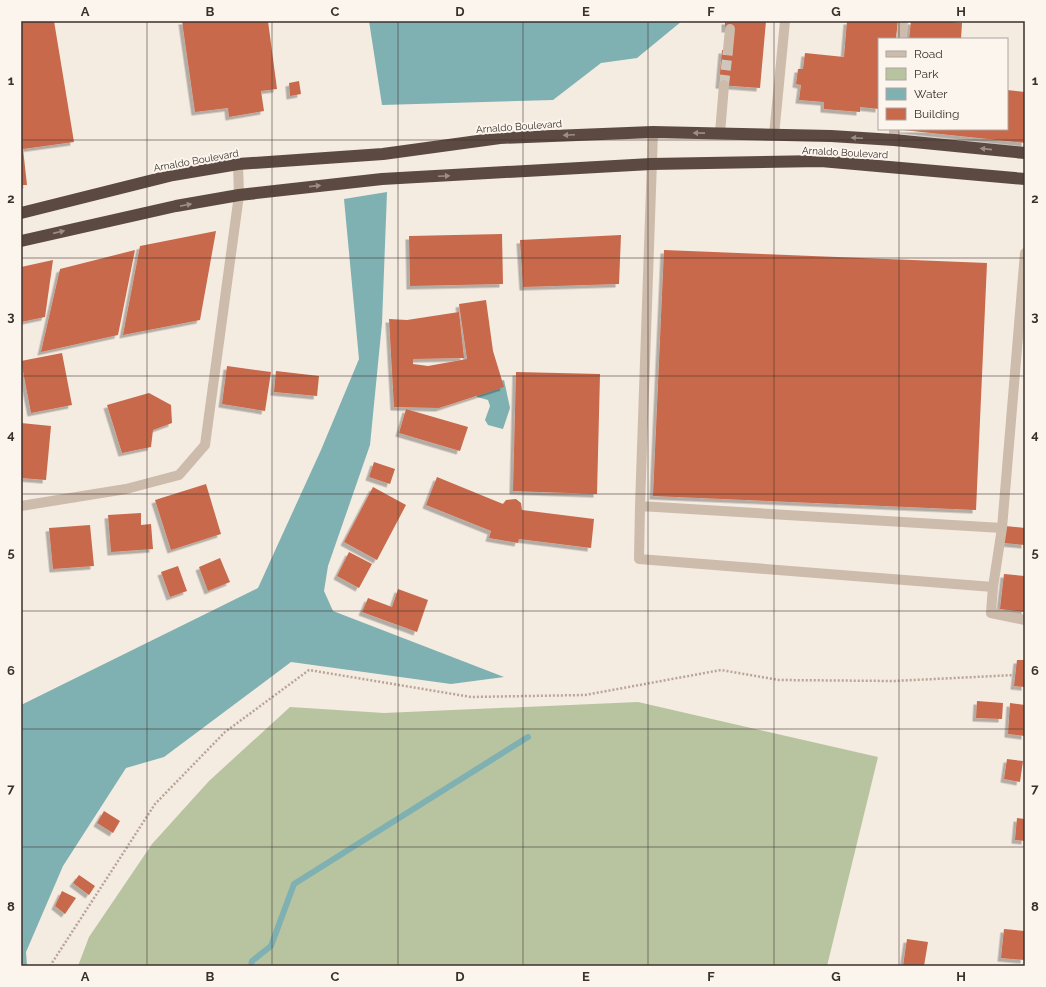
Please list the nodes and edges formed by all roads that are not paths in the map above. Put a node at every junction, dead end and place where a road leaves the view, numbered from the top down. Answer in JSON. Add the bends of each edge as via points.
{"nodes":[{"id":1,"x":785,"y":21,"type":"edge"},
{"id":2,"x":903,"y":21,"type":"edge"},
{"id":3,"x":730,"y":29,"type":"dead end"},
{"id":4,"x":901,"y":38,"type":"edge"},
{"id":5,"x":728,"y":50,"type":"tunnel mouth"},
{"id":6,"x":724,"y":85,"type":"tunnel mouth"},
{"id":7,"x":653,"y":132,"type":"junction"},
{"id":8,"x":720,"y":134,"type":"junction"},
{"id":9,"x":894,"y":134,"type":"edge"},
{"id":10,"x":774,"y":135,"type":"junction"},
{"id":11,"x":1025,"y":153,"type":"edge"},
{"id":12,"x":238,"y":164,"type":"junction"},
{"id":13,"x":651,"y":164,"type":"junction"},
{"id":14,"x":1025,"y":179,"type":"edge"},
{"id":15,"x":239,"y":195,"type":"junction"},
{"id":16,"x":21,"y":213,"type":"edge"},
{"id":17,"x":21,"y":241,"type":"edge"},
{"id":18,"x":1025,"y":253,"type":"edge"},
{"id":19,"x":21,"y":506,"type":"edge"},
{"id":20,"x":640,"y":506,"type":"junction"},
{"id":21,"x":1002,"y":528,"type":"junction"},
{"id":22,"x":993,"y":587,"type":"junction"},
{"id":23,"x":1025,"y":620,"type":"edge"}],
"edges":[{"from":1,"to":10,"type":"street"},
{"from":2,"to":4,"type":"street"},
{"from":3,"to":5,"type":"street"},
{"from":6,"to":8,"type":"street"},
{"from":8,"to":7,"type":"highway","name":"Arnaldo Boulevard","one_way":true},
{"from":7,"to":12,"type":"highway","name":"Arnaldo Boulevard","one_way":true,"via":[[500,138],[383,154]]},
{"from":7,"to":13,"type":"street"},
{"from":8,"to":10,"type":"highway","name":"Arnaldo Boulevard"},
{"from":9,"to":10,"type":"highway","name":"Arnaldo Boulevard","one_way":true},
{"from":11,"to":9,"type":"highway","name":"Arnaldo Boulevard","one_way":true},
{"from":12,"to":15,"type":"street"},
{"from":12,"to":16,"type":"highway","name":"Arnaldo Boulevard","via":[[173,175]]},
{"from":13,"to":14,"type":"highway","name":"Arnaldo Boulevard","via":[[822,161]]},
{"from":15,"to":13,"type":"highway","name":"Arnaldo Boulevard","one_way":true,"via":[[382,179]]},
{"from":13,"to":20,"type":"street"},
{"from":17,"to":15,"type":"highway","name":"Arnaldo Boulevard","one_way":true,"via":[[176,206]]},
{"from":15,"to":19,"type":"street","via":[[205,445],[179,475],[126,489]]},
{"from":18,"to":21,"type":"street"},
{"from":20,"to":21,"type":"street"},
{"from":20,"to":22,"type":"street","via":[[639,559]]},
{"from":21,"to":22,"type":"street"},
{"from":22,"to":23,"type":"street","via":[[991,613]]}]}
